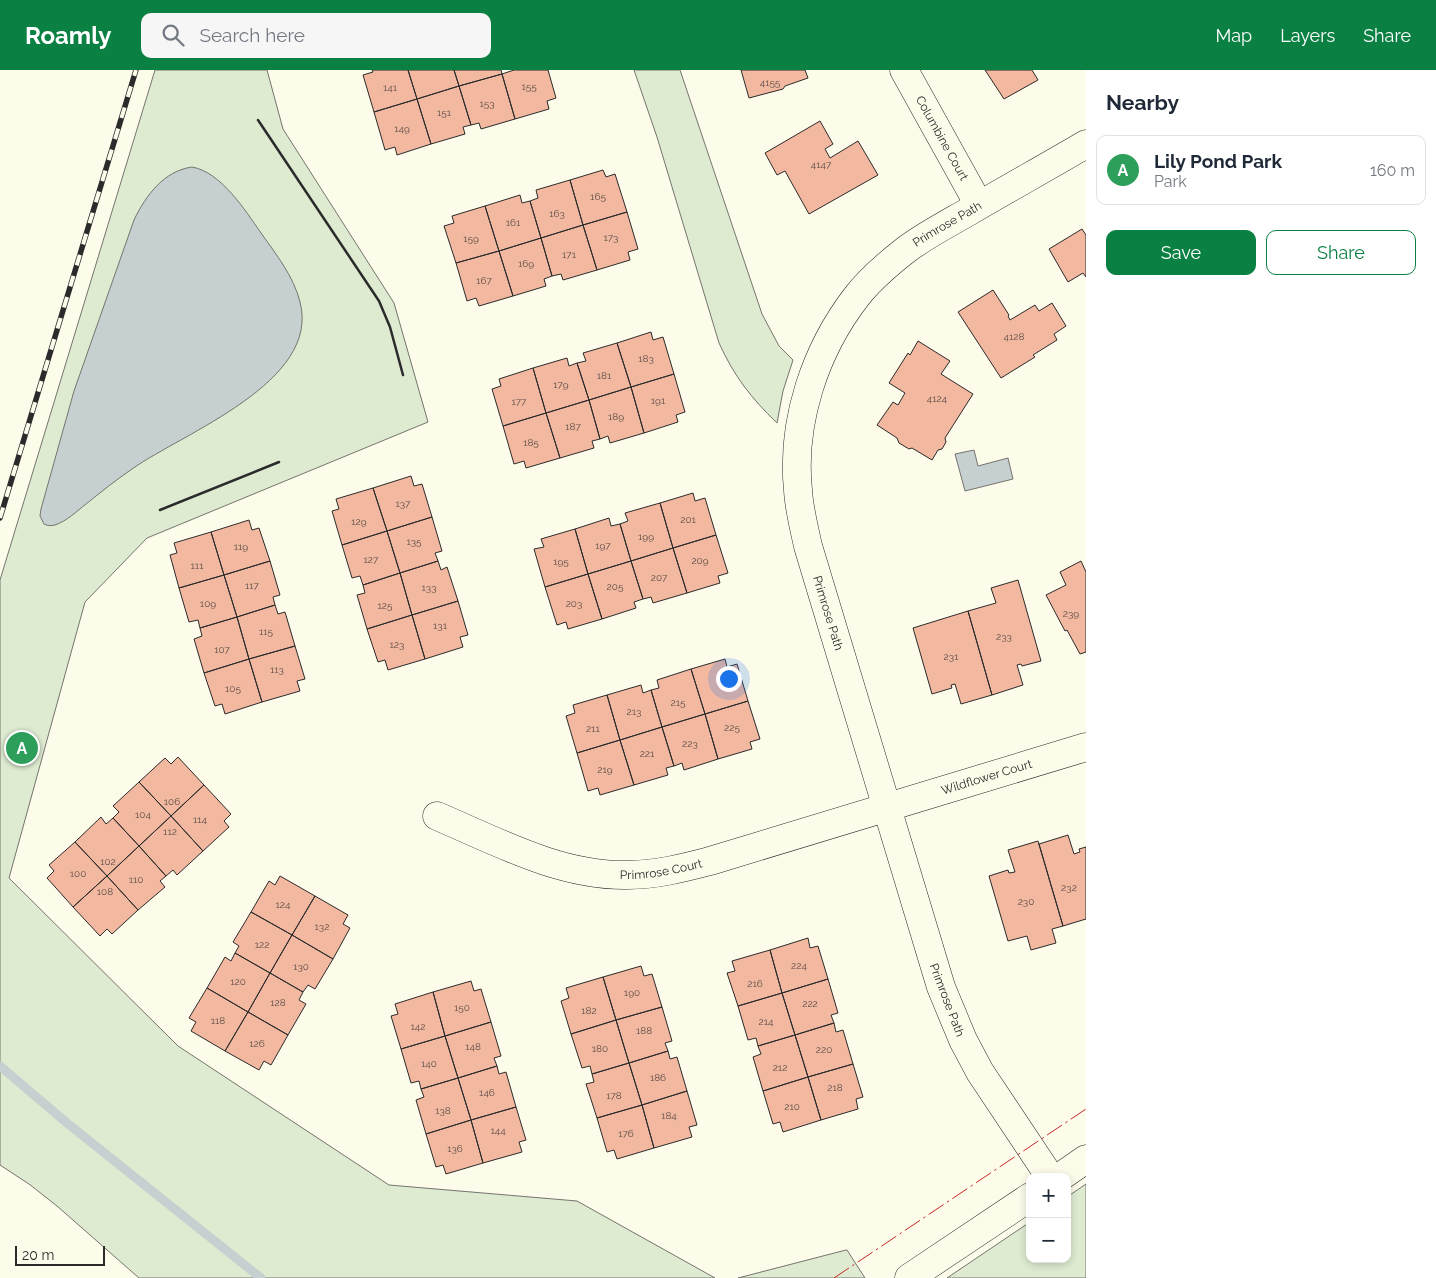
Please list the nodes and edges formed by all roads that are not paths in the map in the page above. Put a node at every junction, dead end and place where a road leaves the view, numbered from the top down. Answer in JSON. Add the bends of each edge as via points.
{"nodes":[{"id":1,"x":904,"y":70,"type":"edge"},
{"id":2,"x":1086,"y":144,"type":"edge"},
{"id":3,"x":979,"y":205,"type":"junction"},
{"id":4,"x":1086,"y":747,"type":"edge"},
{"id":5,"x":886,"y":807,"type":"junction"},
{"id":6,"x":438,"y":816,"type":"dead end"},
{"id":7,"x":1086,"y":1159,"type":"edge"},
{"id":8,"x":1047,"y":1173,"type":"edge"},
{"id":9,"x":1066,"y":1173,"type":"edge"},
{"id":10,"x":1026,"y":1200,"type":"edge"},
{"id":11,"x":909,"y":1278,"type":"edge"}],
"edges":[{"from":1,"to":3,"type":"street","name":"Columbine Court"},
{"from":2,"to":3,"type":"street","name":"Primrose Path"},
{"from":3,"to":5,"type":"street","name":"Primrose Path","via":[[909,248],[874,277],[858,296],[823,353],[807,394],[800,427],[797,476],[803,525]]},
{"from":4,"to":5,"type":"street","name":"Wildflower Court"},
{"from":5,"to":6,"type":"street","name":"Primrose Court","via":[[681,868],[626,875],[560,866]]},
{"from":5,"to":8,"type":"street","name":"Primrose Path","via":[[954,1021],[980,1072]]},
{"from":7,"to":9,"type":"street"},
{"from":10,"to":11,"type":"street"}]}
